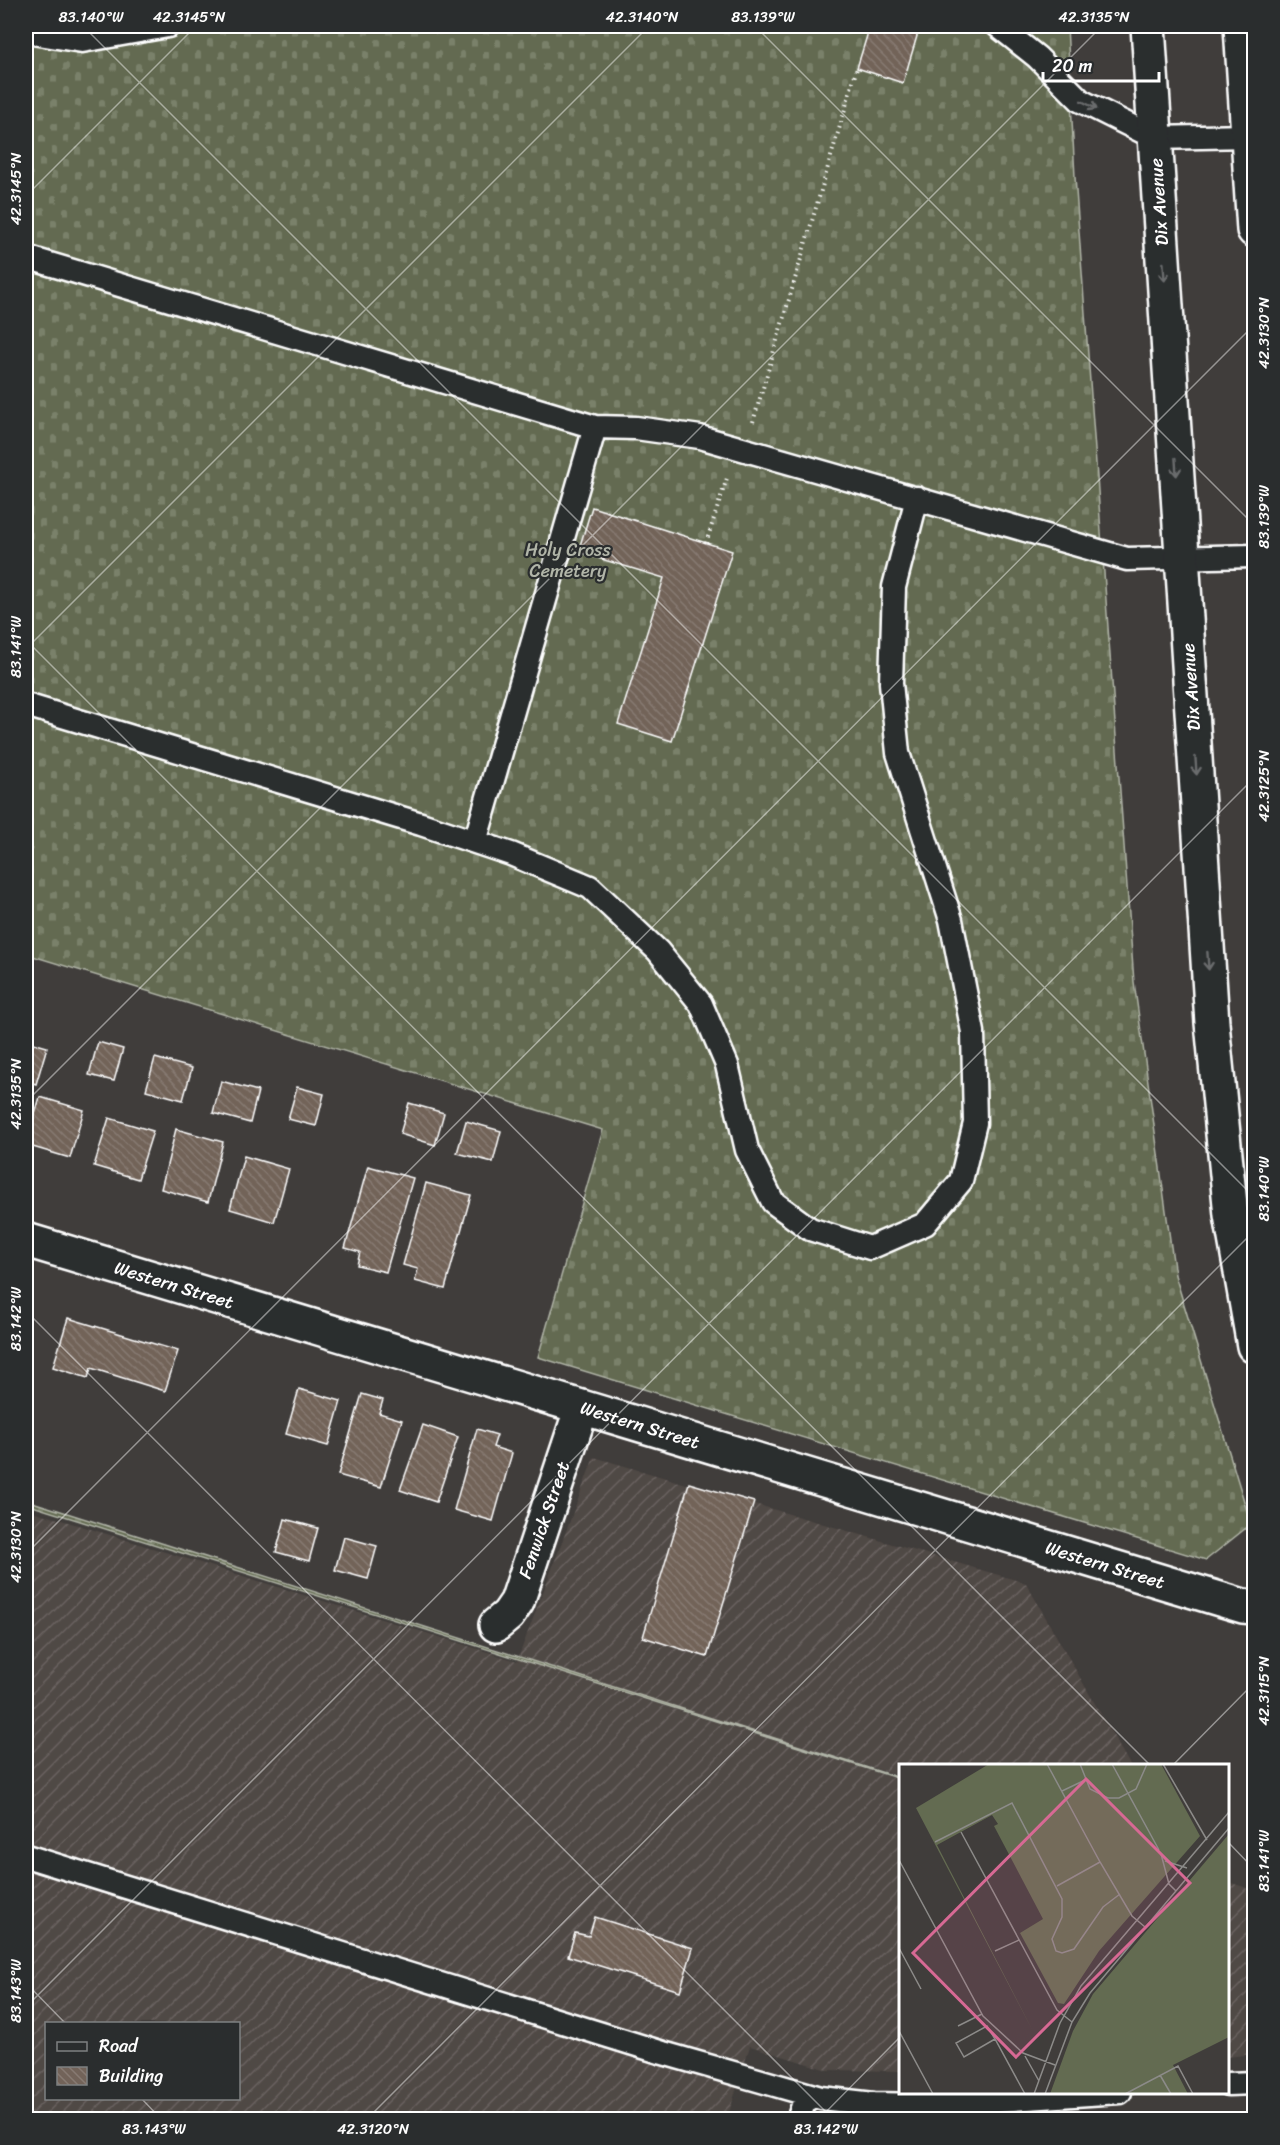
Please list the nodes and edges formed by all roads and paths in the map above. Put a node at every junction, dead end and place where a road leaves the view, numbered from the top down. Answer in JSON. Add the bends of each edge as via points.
{"nodes":[{"id":1,"x":168,"y":26,"type":"edge"},
{"id":2,"x":998,"y":26,"type":"edge"},
{"id":3,"x":1148,"y":26,"type":"edge"},
{"id":4,"x":1241,"y":26,"type":"edge"},
{"id":5,"x":26,"y":33,"type":"edge"},
{"id":6,"x":857,"y":69,"type":"dead end"},
{"id":7,"x":1248,"y":136,"type":"junction"},
{"id":8,"x":1155,"y":138,"type":"junction"},
{"id":9,"x":1254,"y":230,"type":"edge"},
{"id":10,"x":26,"y":257,"type":"edge"},
{"id":11,"x":595,"y":427,"type":"junction"},
{"id":12,"x":741,"y":448,"type":"junction"},
{"id":13,"x":917,"y":498,"type":"junction"},
{"id":14,"x":706,"y":543,"type":"dead end"},
{"id":15,"x":1254,"y":556,"type":"edge"},
{"id":16,"x":1182,"y":559,"type":"junction"},
{"id":17,"x":26,"y":705,"type":"edge"},
{"id":18,"x":475,"y":842,"type":"junction"},
{"id":19,"x":26,"y":1240,"type":"edge"},
{"id":20,"x":1254,"y":1346,"type":"edge"},
{"id":21,"x":582,"y":1407,"type":"junction"},
{"id":22,"x":1254,"y":1607,"type":"edge"},
{"id":23,"x":496,"y":1625,"type":"dead end"},
{"id":24,"x":26,"y":1856,"type":"edge"},
{"id":25,"x":1254,"y":2083,"type":"edge"},
{"id":26,"x":1229,"y":2084,"type":"edge"},
{"id":27,"x":807,"y":2094,"type":"junction"},
{"id":28,"x":1100,"y":2094,"type":"edge"},
{"id":29,"x":920,"y":2112,"type":"edge"},
{"id":30,"x":798,"y":2120,"type":"edge"}],
"edges":[{"from":1,"to":5,"type":"lane","via":[[82,40]]},
{"from":2,"to":8,"type":"lane","one_way":true,"via":[[1037,57],[1081,101]]},
{"from":3,"to":8,"type":"street","name":"Dix Avenue"},
{"from":4,"to":7,"type":"street"},
{"from":6,"to":12,"type":"path"},
{"from":7,"to":8,"type":"lane"},
{"from":7,"to":9,"type":"street"},
{"from":8,"to":16,"type":"street","name":"Dix Avenue","one_way":true},
{"from":10,"to":11,"type":"lane"},
{"from":11,"to":12,"type":"lane","via":[[700,437]]},
{"from":11,"to":18,"type":"lane"},
{"from":12,"to":13,"type":"lane"},
{"from":12,"to":14,"type":"path"},
{"from":13,"to":16,"type":"lane","via":[[1127,559]]},
{"from":13,"to":18,"type":"lane","via":[[894,587],[891,683],[898,753],[951,920],[973,1032],[975,1123],[961,1181],[925,1224],[870,1248],[810,1229],[773,1202],[747,1150],[727,1065],[701,1004],[658,951],[590,887]]},
{"from":15,"to":16,"type":"lane"},
{"from":16,"to":20,"type":"street","name":"Dix Avenue","one_way":true,"via":[[1212,1023],[1231,1215]]},
{"from":17,"to":18,"type":"lane"},
{"from":19,"to":21,"type":"street","name":"Western Street"},
{"from":21,"to":22,"type":"street","name":"Western Street"},
{"from":21,"to":23,"type":"street","name":"Fenwick Street","via":[[517,1602]]},
{"from":24,"to":27,"type":"lane","via":[[663,2054]]},
{"from":25,"to":26,"type":"lane"},
{"from":27,"to":29,"type":"lane"},
{"from":27,"to":30,"type":"lane"},
{"from":28,"to":29,"type":"lane"}]}
